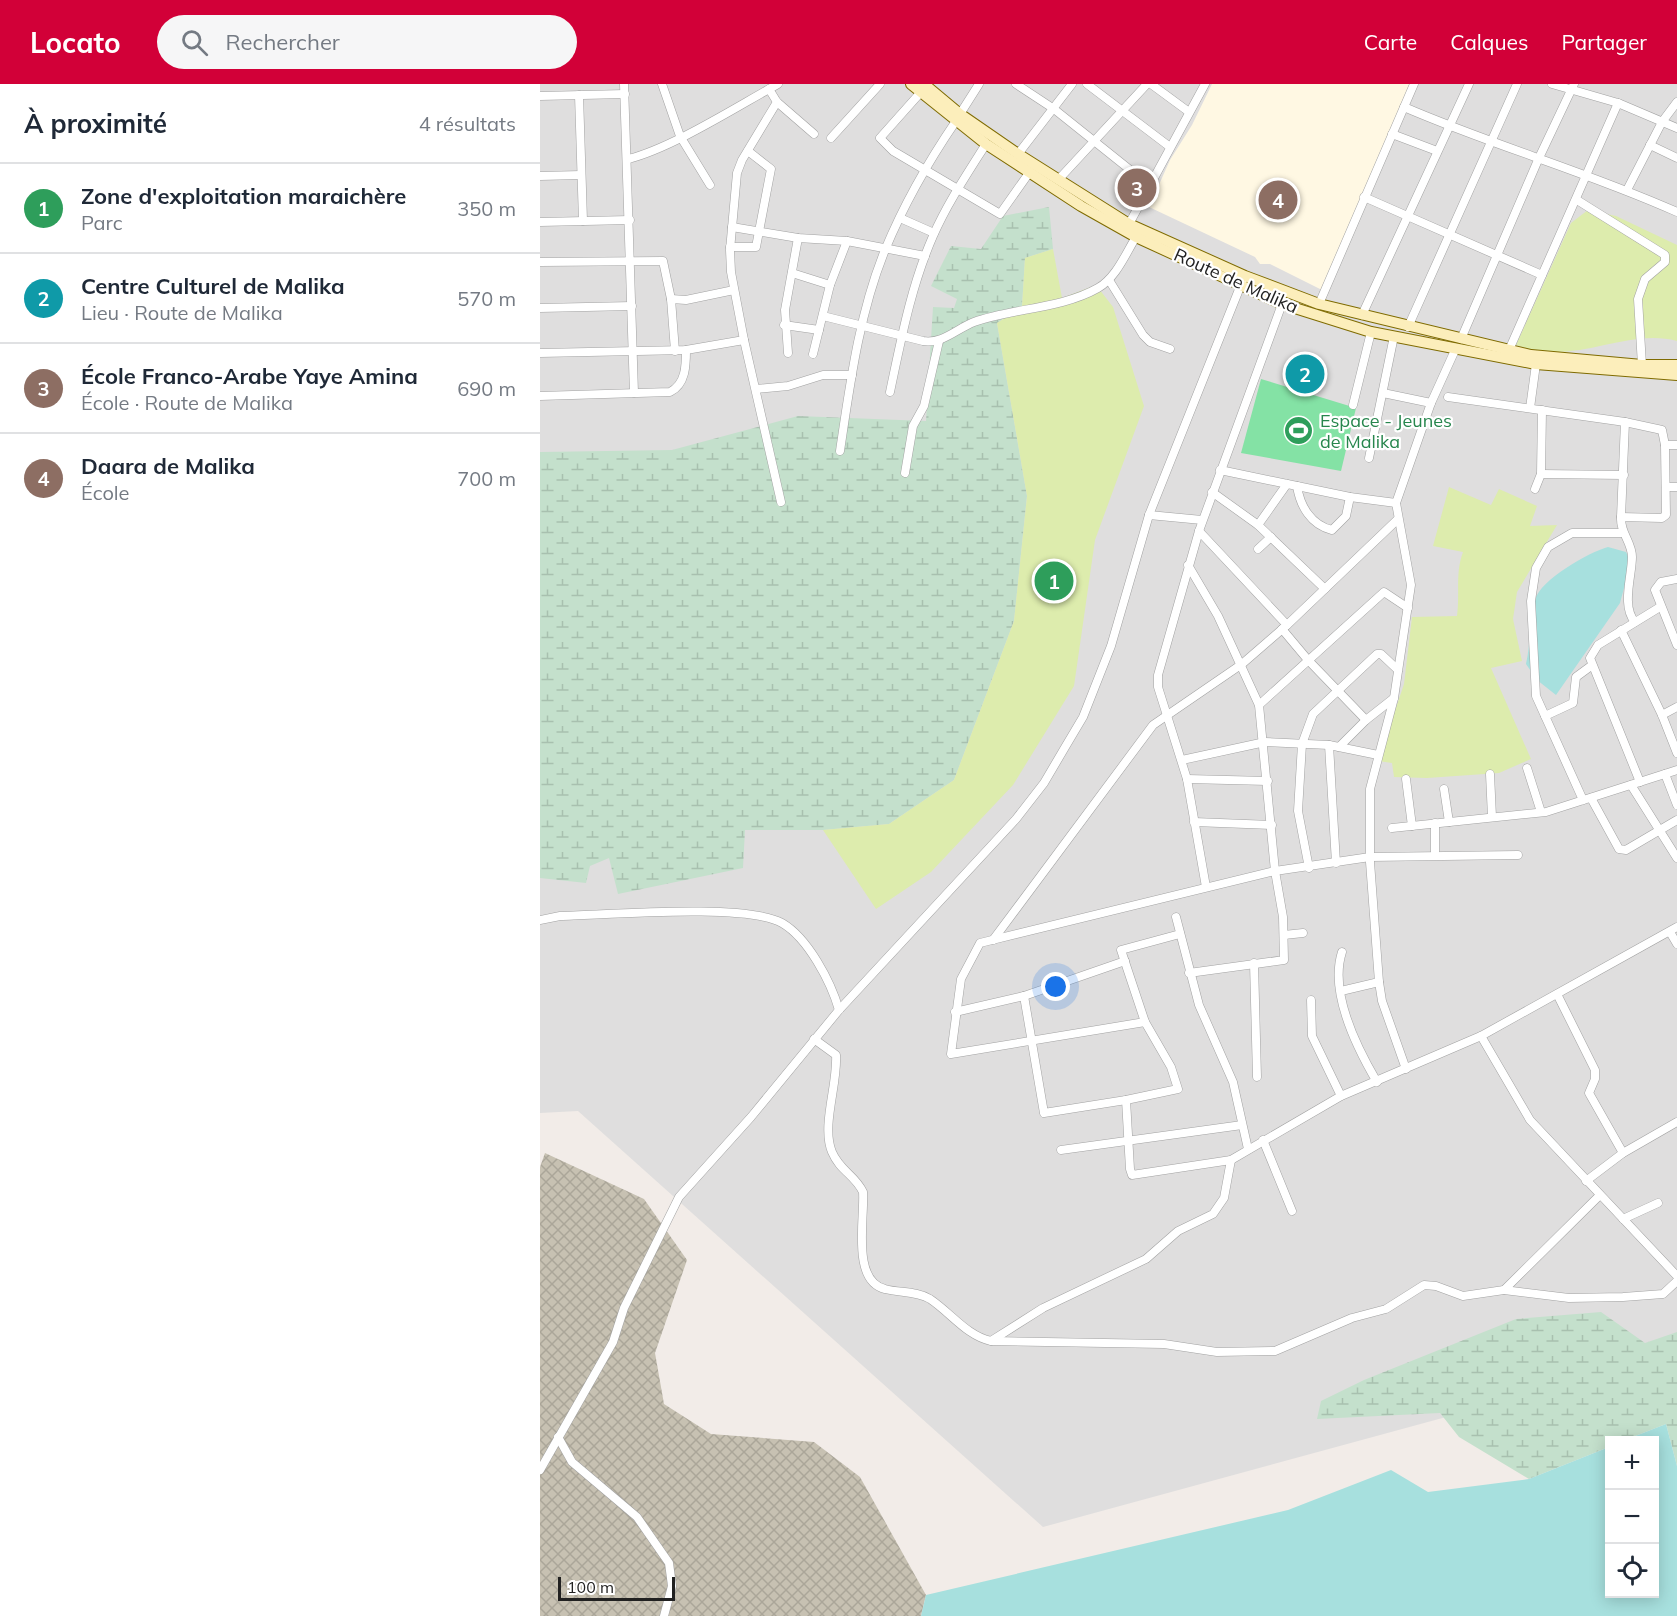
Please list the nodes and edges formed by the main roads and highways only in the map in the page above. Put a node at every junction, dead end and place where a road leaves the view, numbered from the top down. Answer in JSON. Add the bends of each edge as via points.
{"nodes":[{"id":1,"x":911,"y":84,"type":"edge"},
{"id":2,"x":922,"y":88,"type":"edge"},
{"id":3,"x":958,"y":118,"type":"junction"},
{"id":4,"x":1458,"y":344,"type":"junction"},
{"id":5,"x":1677,"y":365,"type":"edge"},
{"id":6,"x":1677,"y":375,"type":"edge"}],
"edges":[{"from":1,"to":2,"type":"main road","name":"Route de Malika"},
{"from":2,"to":3,"type":"main road","name":"Route de Malika"},
{"from":3,"to":4,"type":"main road","name":"Route de Malika","via":[[1130,224],[1245,276],[1319,303]]},
{"from":3,"to":4,"type":"main road","name":"Route de Malika","via":[[986,144],[1029,173],[1136,237],[1239,286],[1371,332]]},
{"from":4,"to":5,"type":"main road","name":"Route de Malika","via":[[1557,358]]},
{"from":4,"to":6,"type":"main road","name":"Route de Malika","via":[[1536,364]]}]}
